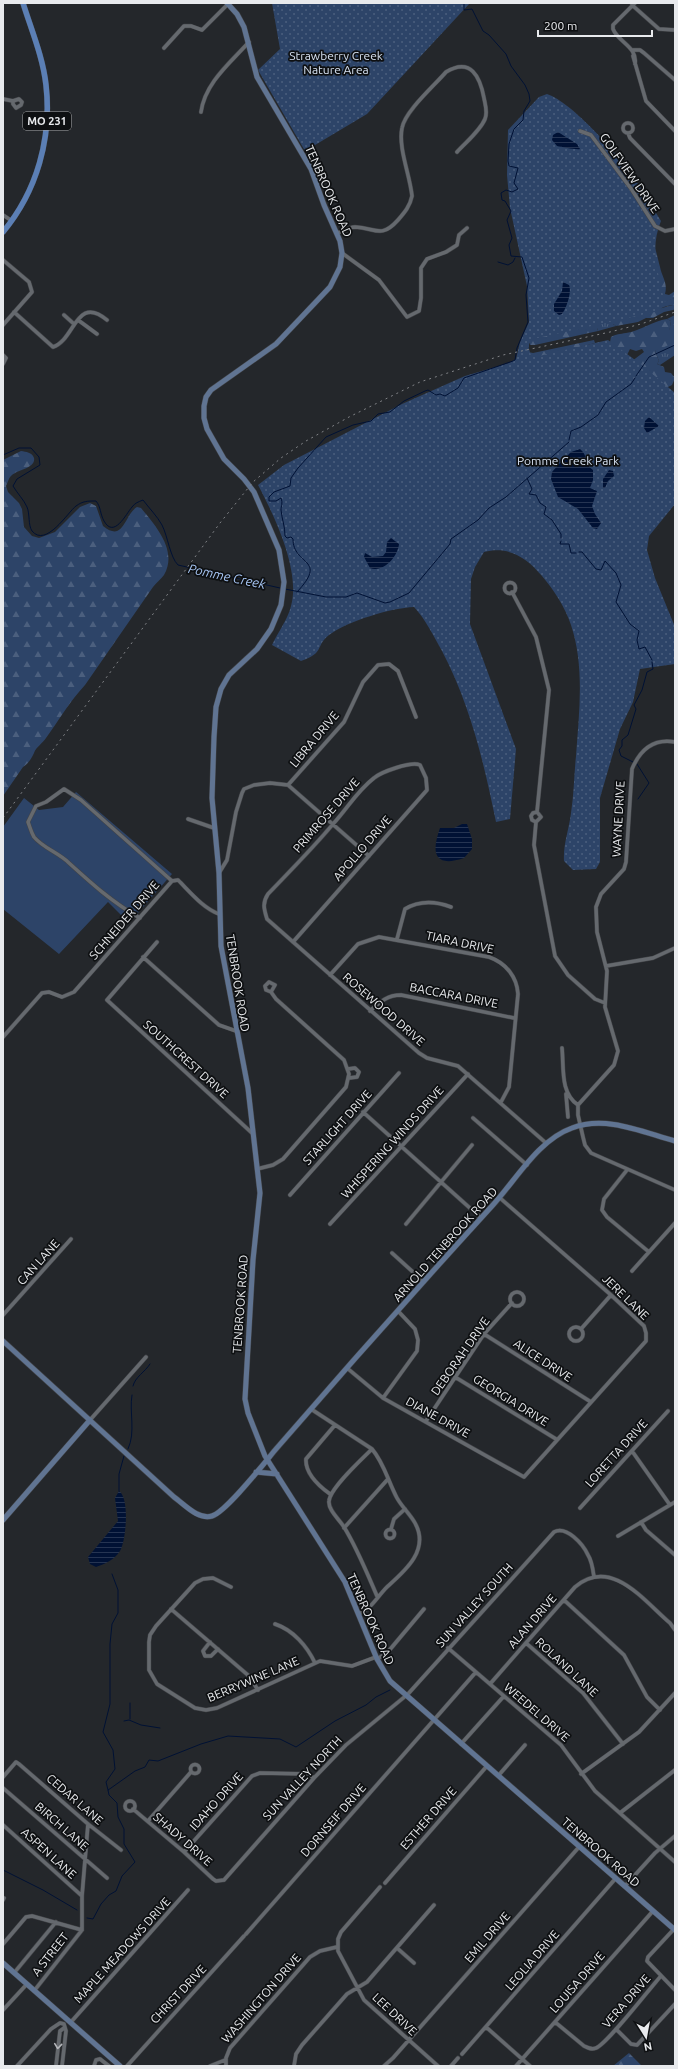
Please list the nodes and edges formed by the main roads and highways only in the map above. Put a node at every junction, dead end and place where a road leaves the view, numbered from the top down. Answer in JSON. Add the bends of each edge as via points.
{"nodes":[{"id":1,"x":23,"y":3,"type":"edge"},
{"id":2,"x":3,"y":232,"type":"edge"}],
"edges":[{"from":1,"to":2,"type":"main road","number":"MO 231","via":[[44,76],[47,125],[39,165],[30,189]]}]}
